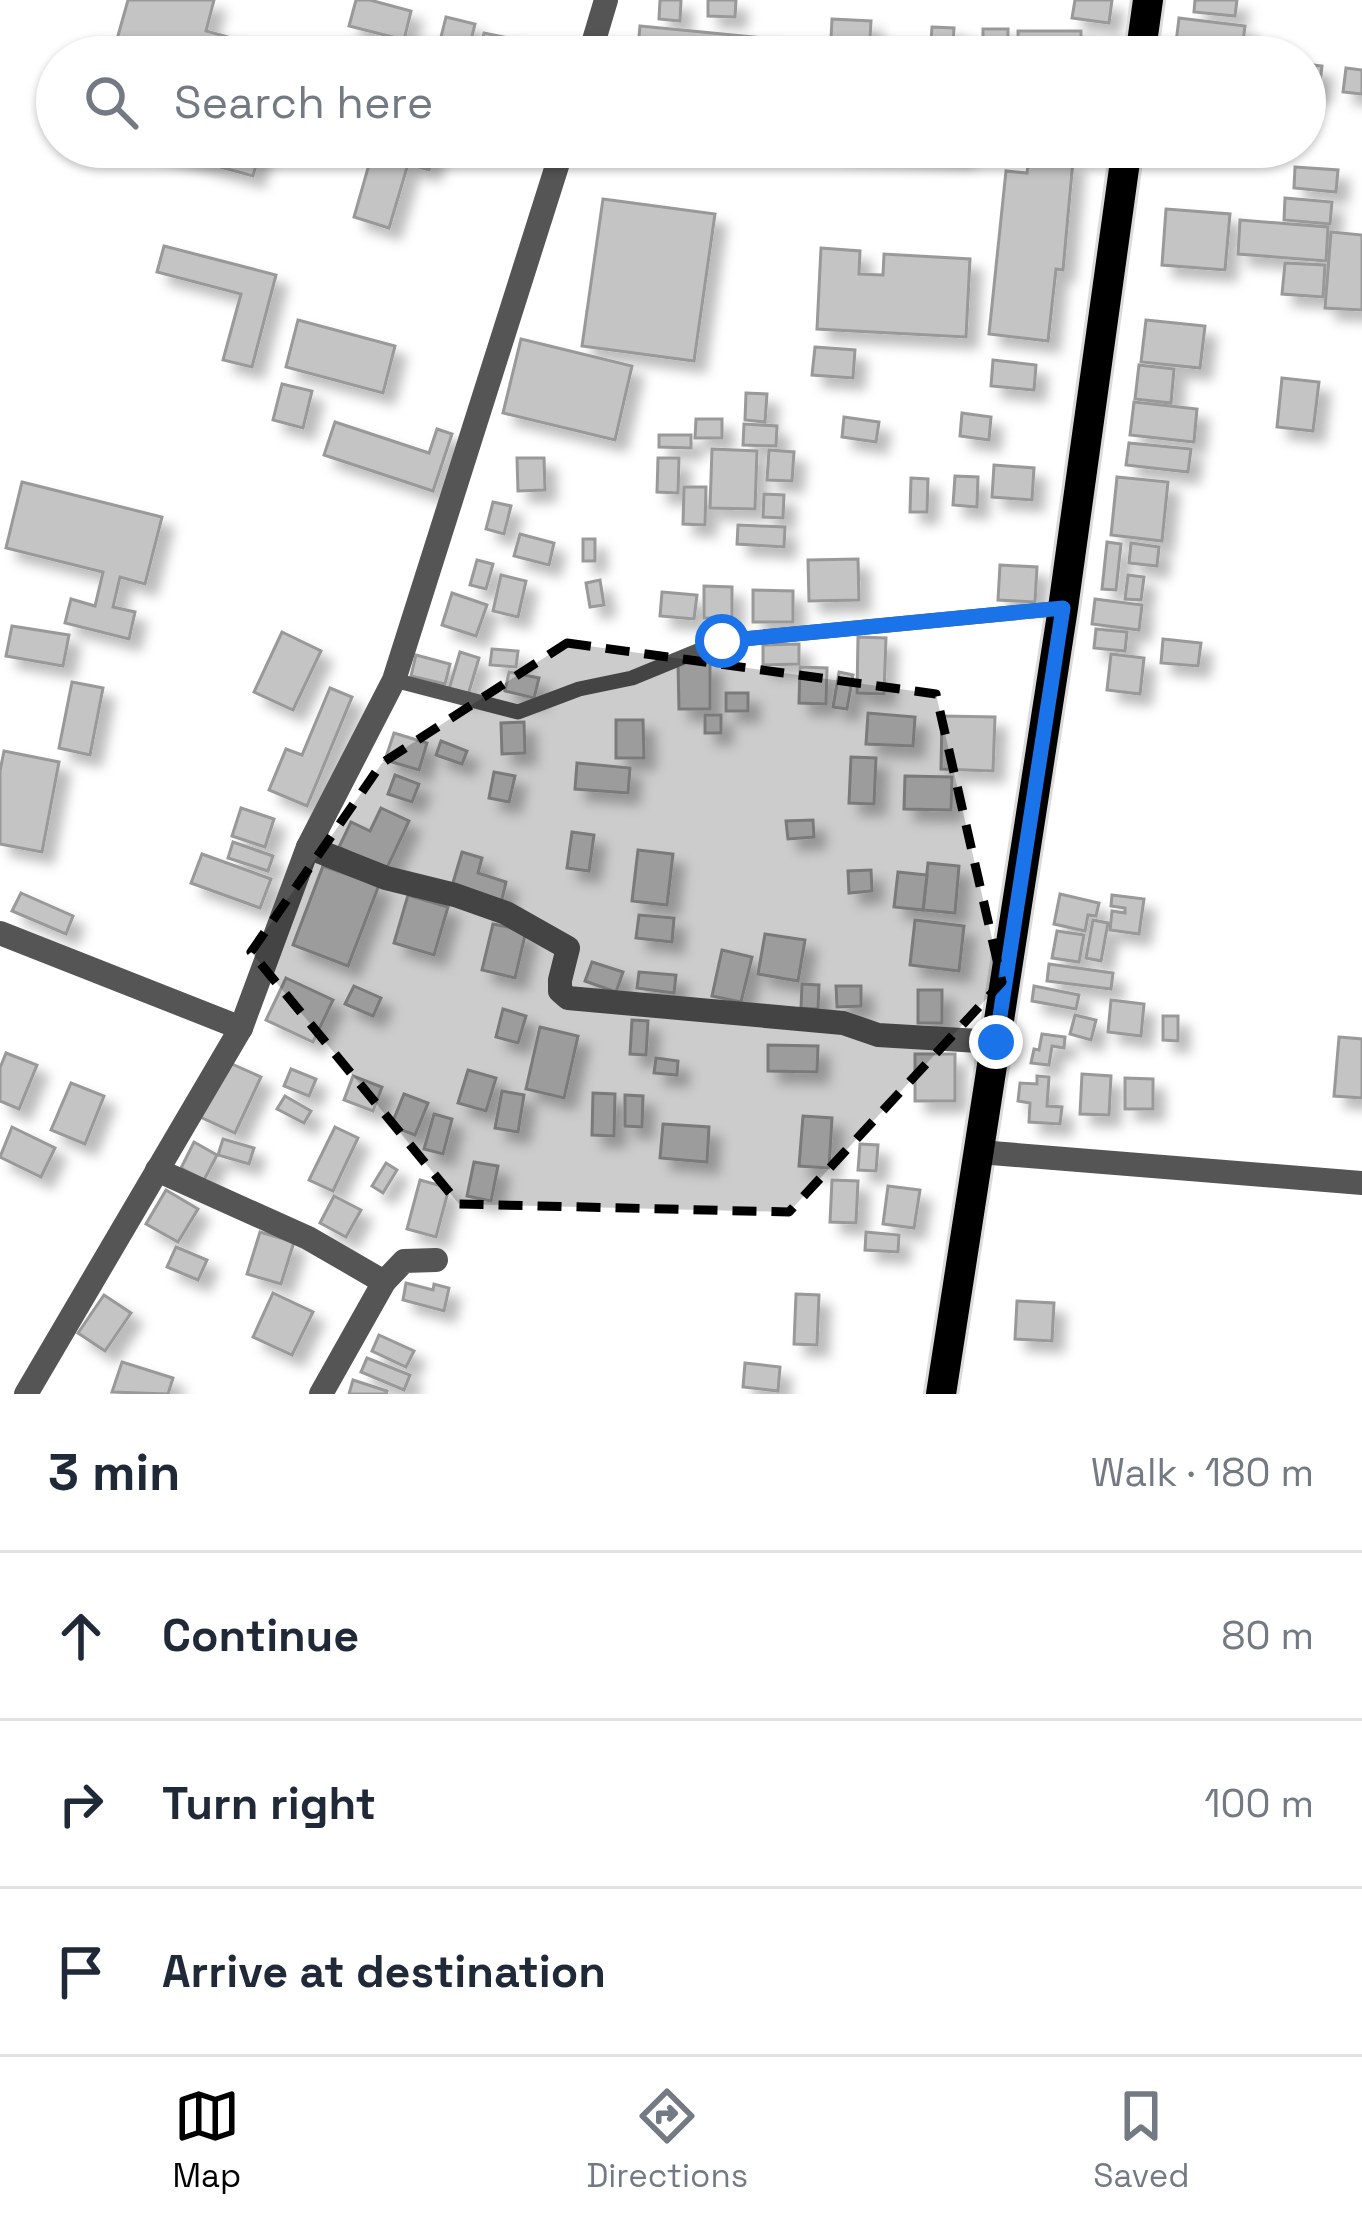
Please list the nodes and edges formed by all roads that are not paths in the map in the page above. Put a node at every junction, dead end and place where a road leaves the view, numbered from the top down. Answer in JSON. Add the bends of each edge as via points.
{"nodes":[{"id":1,"x":606,"y":0,"type":"edge"},
{"id":2,"x":1148,"y":0,"type":"edge"},
{"id":3,"x":595,"y":36,"type":"edge"},
{"id":4,"x":1143,"y":36,"type":"edge"},
{"id":5,"x":556,"y":168,"type":"edge"},
{"id":6,"x":1124,"y":168,"type":"edge"},
{"id":7,"x":1063,"y":608,"type":"junction"},
{"id":8,"x":394,"y":680,"type":"junction"},
{"id":9,"x":308,"y":847,"type":"junction"},
{"id":10,"x":0,"y":933,"type":"edge"},
{"id":11,"x":241,"y":1028,"type":"junction"},
{"id":12,"x":996,"y":1042,"type":"junction"},
{"id":13,"x":979,"y":1152,"type":"junction"},
{"id":14,"x":157,"y":1170,"type":"junction"},
{"id":15,"x":1362,"y":1183,"type":"edge"},
{"id":16,"x":436,"y":1260,"type":"dead end"},
{"id":17,"x":384,"y":1282,"type":"junction"},
{"id":18,"x":26,"y":1394,"type":"edge"},
{"id":19,"x":321,"y":1394,"type":"edge"},
{"id":20,"x":941,"y":1394,"type":"edge"}],
"edges":[{"from":1,"to":3,"type":"street"},
{"from":2,"to":4,"type":"main road"},
{"from":5,"to":8,"type":"street"},
{"from":6,"to":7,"type":"main road"},
{"from":7,"to":8,"type":"lane","via":[[722,641],[518,712]]},
{"from":7,"to":12,"type":"main road"},
{"from":8,"to":9,"type":"street"},
{"from":9,"to":11,"type":"street"},
{"from":9,"to":12,"type":"street","via":[[506,913],[568,948],[560,980],[568,998]]},
{"from":10,"to":11,"type":"street"},
{"from":11,"to":14,"type":"street"},
{"from":12,"to":13,"type":"main road"},
{"from":13,"to":15,"type":"street"},
{"from":13,"to":20,"type":"main road"},
{"from":14,"to":17,"type":"street"},
{"from":14,"to":18,"type":"street"},
{"from":16,"to":17,"type":"street","via":[[404,1261]]},
{"from":17,"to":19,"type":"street"}]}
